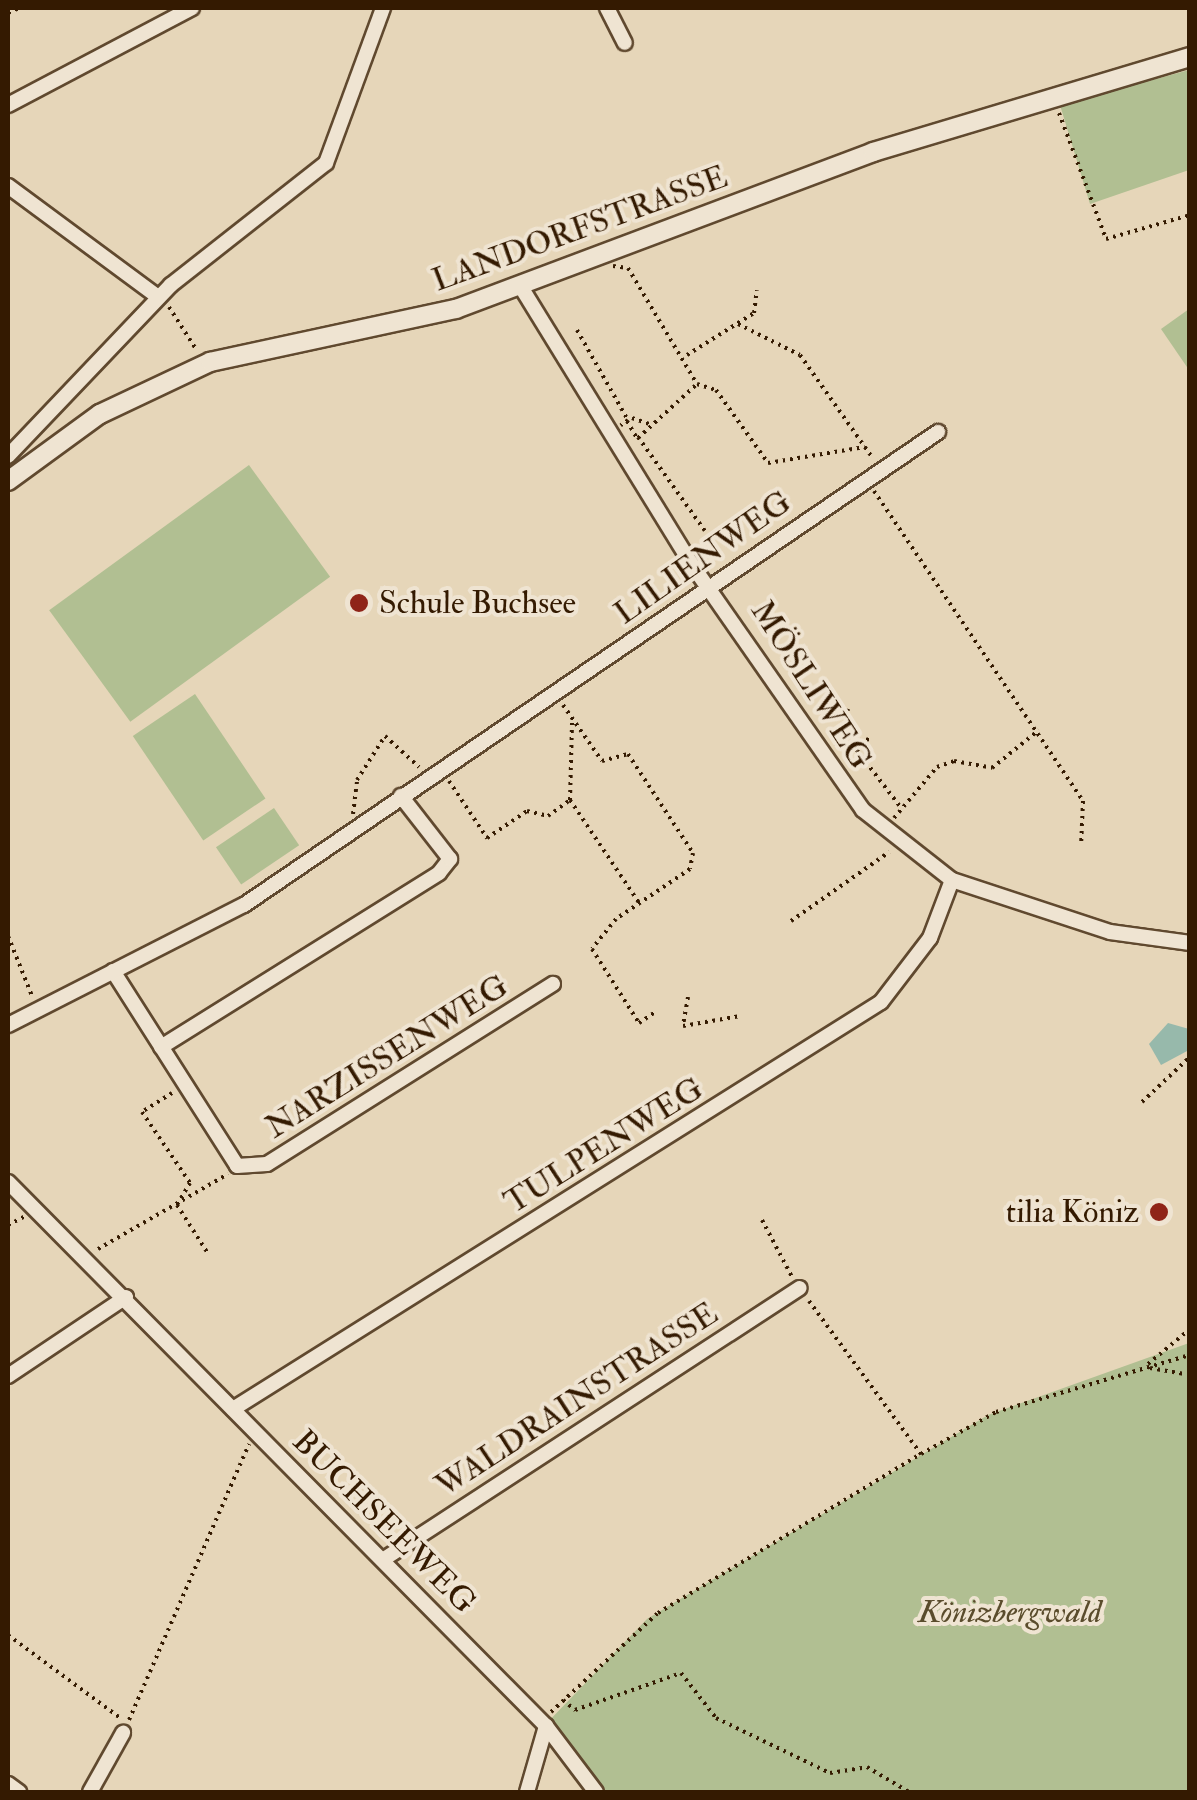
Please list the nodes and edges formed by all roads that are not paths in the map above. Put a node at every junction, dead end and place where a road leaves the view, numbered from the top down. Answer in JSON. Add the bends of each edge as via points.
{"nodes":[{"id":1,"x":192,"y":8,"type":"edge"},
{"id":2,"x":384,"y":8,"type":"edge"},
{"id":3,"x":608,"y":8,"type":"edge"},
{"id":4,"x":624,"y":42,"type":"dead end"},
{"id":5,"x":1190,"y":57,"type":"edge"},
{"id":6,"x":8,"y":105,"type":"edge"},
{"id":7,"x":8,"y":186,"type":"edge"},
{"id":8,"x":521,"y":287,"type":"junction"},
{"id":9,"x":158,"y":298,"type":"junction"},
{"id":10,"x":938,"y":432,"type":"dead end"},
{"id":11,"x":8,"y":456,"type":"edge"},
{"id":12,"x":8,"y":481,"type":"edge"},
{"id":13,"x":712,"y":586,"type":"junction"},
{"id":14,"x":400,"y":796,"type":"junction"},
{"id":15,"x":952,"y":880,"type":"junction"},
{"id":16,"x":1190,"y":943,"type":"edge"},
{"id":17,"x":112,"y":971,"type":"junction"},
{"id":18,"x":553,"y":984,"type":"dead end"},
{"id":19,"x":8,"y":1024,"type":"edge"},
{"id":20,"x":161,"y":1047,"type":"junction"},
{"id":21,"x":8,"y":1182,"type":"edge"},
{"id":22,"x":799,"y":1288,"type":"road end"},
{"id":23,"x":126,"y":1297,"type":"junction"},
{"id":24,"x":8,"y":1376,"type":"edge"},
{"id":25,"x":233,"y":1409,"type":"junction"},
{"id":26,"x":384,"y":1560,"type":"junction"},
{"id":27,"x":546,"y":1726,"type":"junction"},
{"id":28,"x":125,"y":1728,"type":"road end"},
{"id":29,"x":8,"y":1784,"type":"edge"},
{"id":30,"x":19,"y":1792,"type":"edge"},
{"id":31,"x":90,"y":1792,"type":"edge"},
{"id":32,"x":527,"y":1792,"type":"edge"},
{"id":33,"x":596,"y":1792,"type":"edge"}],
"edges":[{"from":1,"to":6,"type":"street"},
{"from":2,"to":9,"type":"street","via":[[326,163]]},
{"from":3,"to":4,"type":"street"},
{"from":5,"to":8,"type":"street","name":"LANDORFSTRASSE","via":[[1054,94]]},
{"from":7,"to":9,"type":"street"},
{"from":8,"to":12,"type":"street","name":"LANDORFSTRASSE","via":[[440,314],[193,368],[100,414]]},
{"from":8,"to":13,"type":"street","name":"MÖSLIWEG"},
{"from":9,"to":11,"type":"street"},
{"from":10,"to":13,"type":"street","name":"LILIENWEG"},
{"from":13,"to":14,"type":"street","name":"LILIENWEG"},
{"from":13,"to":15,"type":"street","name":"MÖSLIWEG","via":[[817,750],[884,829]]},
{"from":14,"to":17,"type":"street","name":"LILIENWEG","via":[[226,916]]},
{"from":14,"to":20,"type":"street","via":[[450,859],[439,873]]},
{"from":15,"to":16,"type":"street","name":"MÖSLIWEG","via":[[1110,932]]},
{"from":15,"to":25,"type":"street","name":"TULPENWEG","via":[[930,938],[882,1002]]},
{"from":17,"to":19,"type":"street","name":"LILIENWEG"},
{"from":17,"to":20,"type":"street","name":"NARZISSENWEG"},
{"from":18,"to":20,"type":"street","name":"NARZISSENWEG","via":[[267,1164],[237,1166]]},
{"from":21,"to":23,"type":"street","name":"BUCHSEEWEG"},
{"from":22,"to":26,"type":"street","name":"WALDRAINSTRASSE"},
{"from":23,"to":24,"type":"street"},
{"from":23,"to":25,"type":"street","name":"BUCHSEEWEG"},
{"from":25,"to":26,"type":"street","name":"BUCHSEEWEG"},
{"from":26,"to":27,"type":"street","name":"BUCHSEEWEG"},
{"from":27,"to":32,"type":"street"},
{"from":27,"to":33,"type":"street","name":"BUCHSEEWEG"},
{"from":28,"to":31,"type":"street"},
{"from":29,"to":30,"type":"street"}]}
